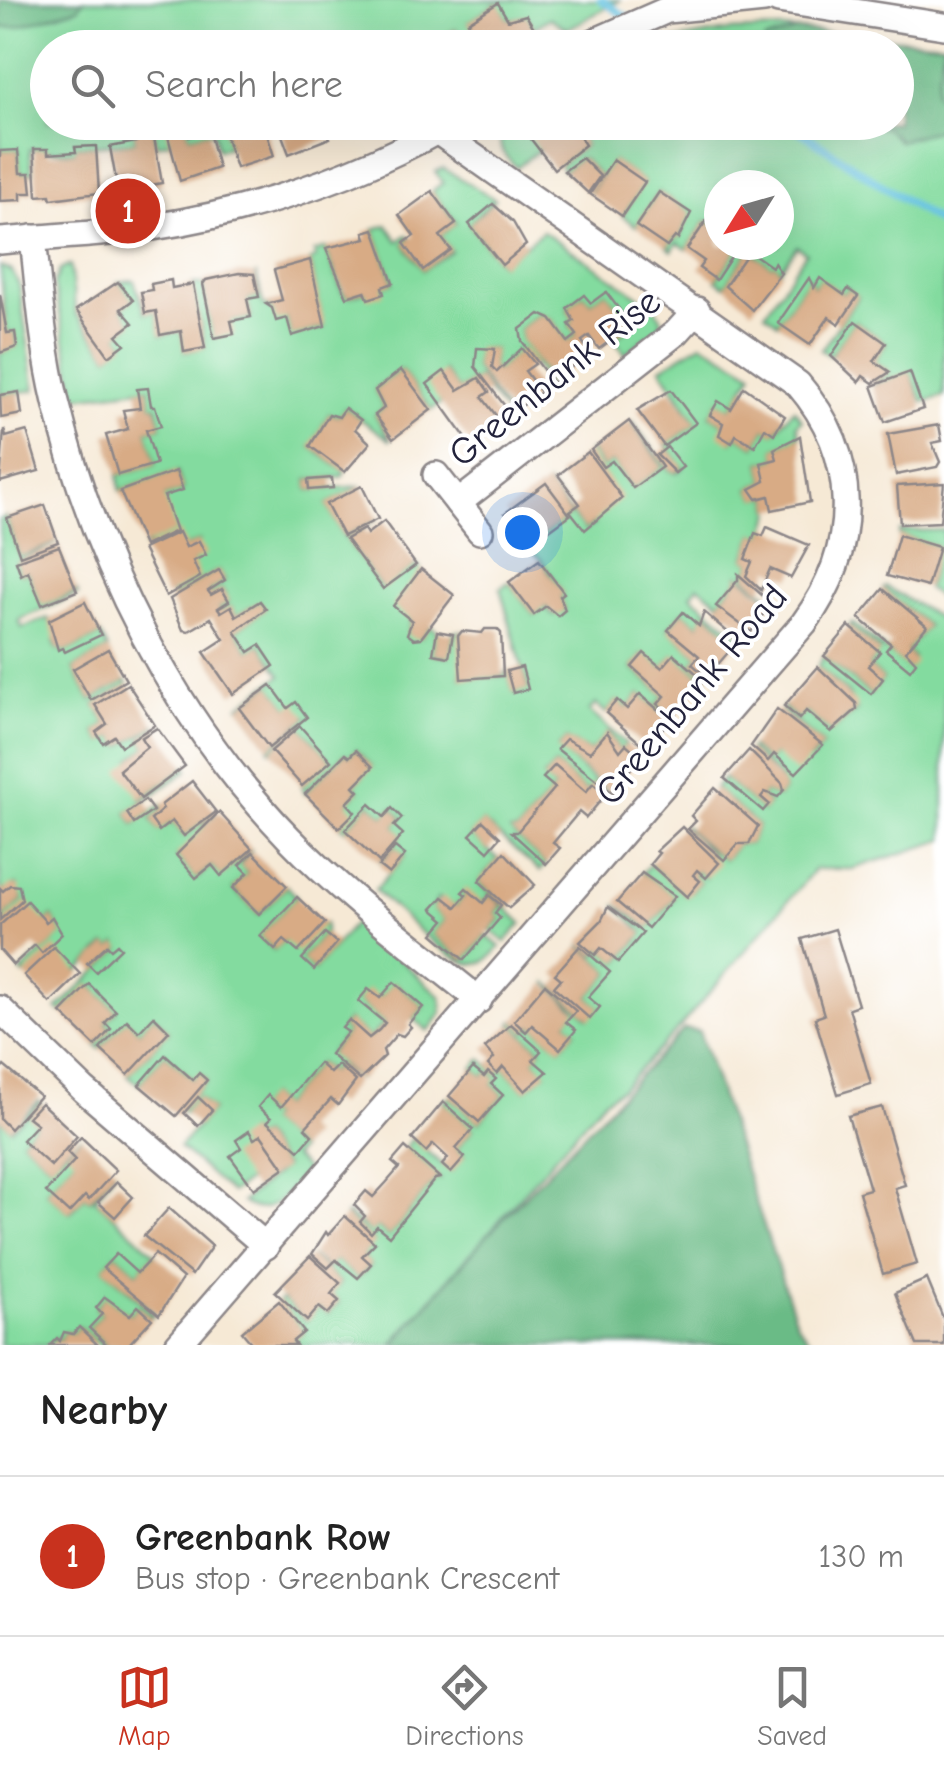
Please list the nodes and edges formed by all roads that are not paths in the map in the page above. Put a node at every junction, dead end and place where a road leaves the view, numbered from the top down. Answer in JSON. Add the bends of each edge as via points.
{"nodes":[{"id":1,"x":764,"y":0,"type":"edge"},
{"id":2,"x":778,"y":0,"type":"edge"},
{"id":3,"x":654,"y":10,"type":"edge"},
{"id":4,"x":944,"y":26,"type":"edge"},
{"id":5,"x":613,"y":30,"type":"edge"},
{"id":6,"x":418,"y":140,"type":"edge"},
{"id":7,"x":463,"y":140,"type":"edge"},
{"id":8,"x":32,"y":238,"type":"junction"},
{"id":9,"x":0,"y":241,"type":"edge"},
{"id":10,"x":696,"y":310,"type":"junction"},
{"id":11,"x":436,"y":475,"type":"dead end"},
{"id":12,"x":458,"y":502,"type":"junction"},
{"id":13,"x":480,"y":531,"type":"dead end"},
{"id":14,"x":479,"y":1000,"type":"junction"},
{"id":15,"x":0,"y":1009,"type":"edge"},
{"id":16,"x":266,"y":1246,"type":"junction"},
{"id":17,"x":178,"y":1345,"type":"edge"}],
"edges":[{"from":1,"to":3,"type":"street"},
{"from":2,"to":4,"type":"street"},
{"from":3,"to":5,"type":"street"},
{"from":6,"to":8,"type":"street","via":[[333,180],[238,208],[152,227]]},
{"from":7,"to":10,"type":"street","name":"Greenbank Road"},
{"from":8,"to":9,"type":"street"},
{"from":8,"to":14,"type":"street","via":[[47,360],[78,480],[124,596],[164,669],[234,774],[288,836]]},
{"from":10,"to":12,"type":"street","name":"Greenbank Rise","via":[[677,332]]},
{"from":10,"to":14,"type":"street","name":"Greenbank Road","via":[[784,371],[830,429],[847,492],[836,566],[804,623]]},
{"from":11,"to":12,"type":"street","name":"Greenbank Rise"},
{"from":12,"to":13,"type":"street","name":"Greenbank Rise"},
{"from":14,"to":16,"type":"street","name":"Greenbank Road"},
{"from":15,"to":16,"type":"street"},
{"from":16,"to":17,"type":"street","name":"Greenbank Road"}]}
